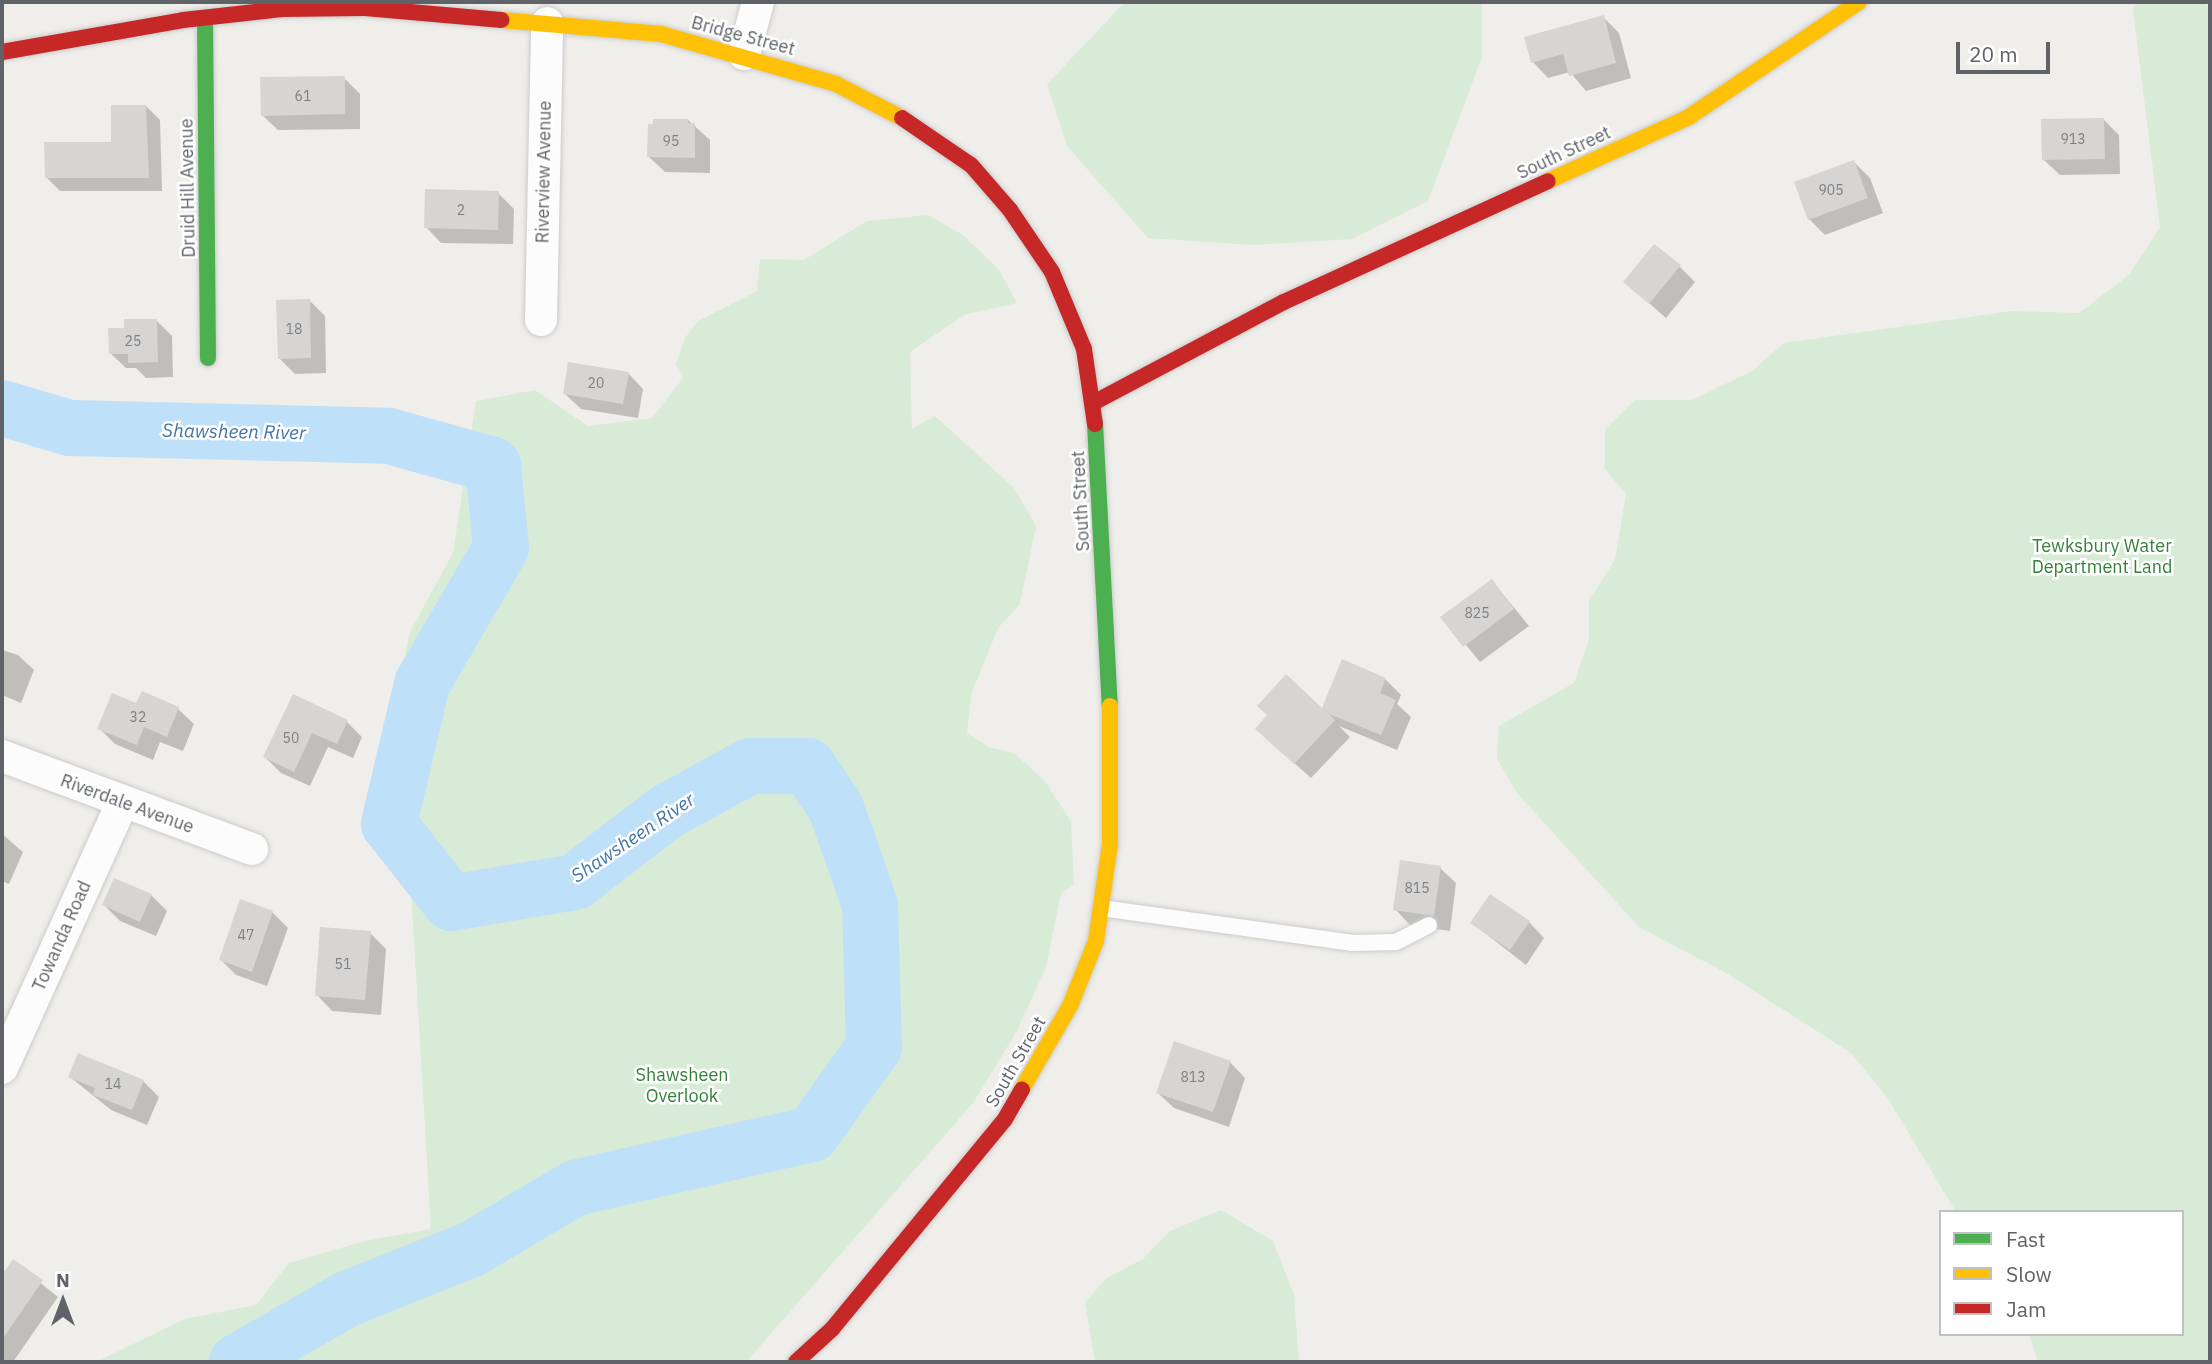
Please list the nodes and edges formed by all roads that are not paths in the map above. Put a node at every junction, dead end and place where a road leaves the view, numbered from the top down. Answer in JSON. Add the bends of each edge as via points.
{"nodes":[{"id":1,"x":758,"y":2,"type":"edge"},
{"id":2,"x":1858,"y":2,"type":"edge"},
{"id":3,"x":205,"y":18,"type":"junction"},
{"id":4,"x":547,"y":23,"type":"junction"},
{"id":5,"x":2,"y":52,"type":"edge"},
{"id":6,"x":744,"y":54,"type":"junction"},
{"id":7,"x":541,"y":320,"type":"dead end"},
{"id":8,"x":208,"y":358,"type":"dead end"},
{"id":9,"x":1093,"y":403,"type":"junction"},
{"id":10,"x":2,"y":756,"type":"edge"},
{"id":11,"x":121,"y":803,"type":"junction"},
{"id":12,"x":252,"y":849,"type":"dead end"},
{"id":13,"x":1101,"y":908,"type":"junction"},
{"id":14,"x":1429,"y":925,"type":"dead end"},
{"id":15,"x":2,"y":1068,"type":"edge"},
{"id":16,"x":796,"y":1362,"type":"edge"}],
"edges":[{"from":1,"to":6,"type":"street"},
{"from":2,"to":9,"type":"street","name":"South Street","via":[[1689,117],[1284,302]]},
{"from":3,"to":4,"type":"street","name":"Bridge Street","via":[[282,9],[365,8]]},
{"from":3,"to":5,"type":"street","name":"Bridge Street"},
{"from":3,"to":8,"type":"street","name":"Druid Hill Avenue"},
{"from":4,"to":6,"type":"street","name":"Bridge Street","via":[[661,34]]},
{"from":4,"to":7,"type":"street","name":"Riverview Avenue"},
{"from":6,"to":9,"type":"street","name":"Bridge Street","via":[[836,84],[915,125],[971,165],[1010,210],[1052,272],[1084,349]]},
{"from":9,"to":13,"type":"street","name":"South Street","via":[[1113,765]]},
{"from":10,"to":11,"type":"street","name":"Riverdale Avenue"},
{"from":11,"to":12,"type":"street","name":"Riverdale Avenue"},
{"from":11,"to":15,"type":"street","name":"Towanda Road"},
{"from":13,"to":14,"type":"lane","via":[[1352,943],[1396,942]]},
{"from":13,"to":16,"type":"street","name":"South Street","via":[[1096,941],[1070,1006],[1005,1119],[832,1329]]}]}
